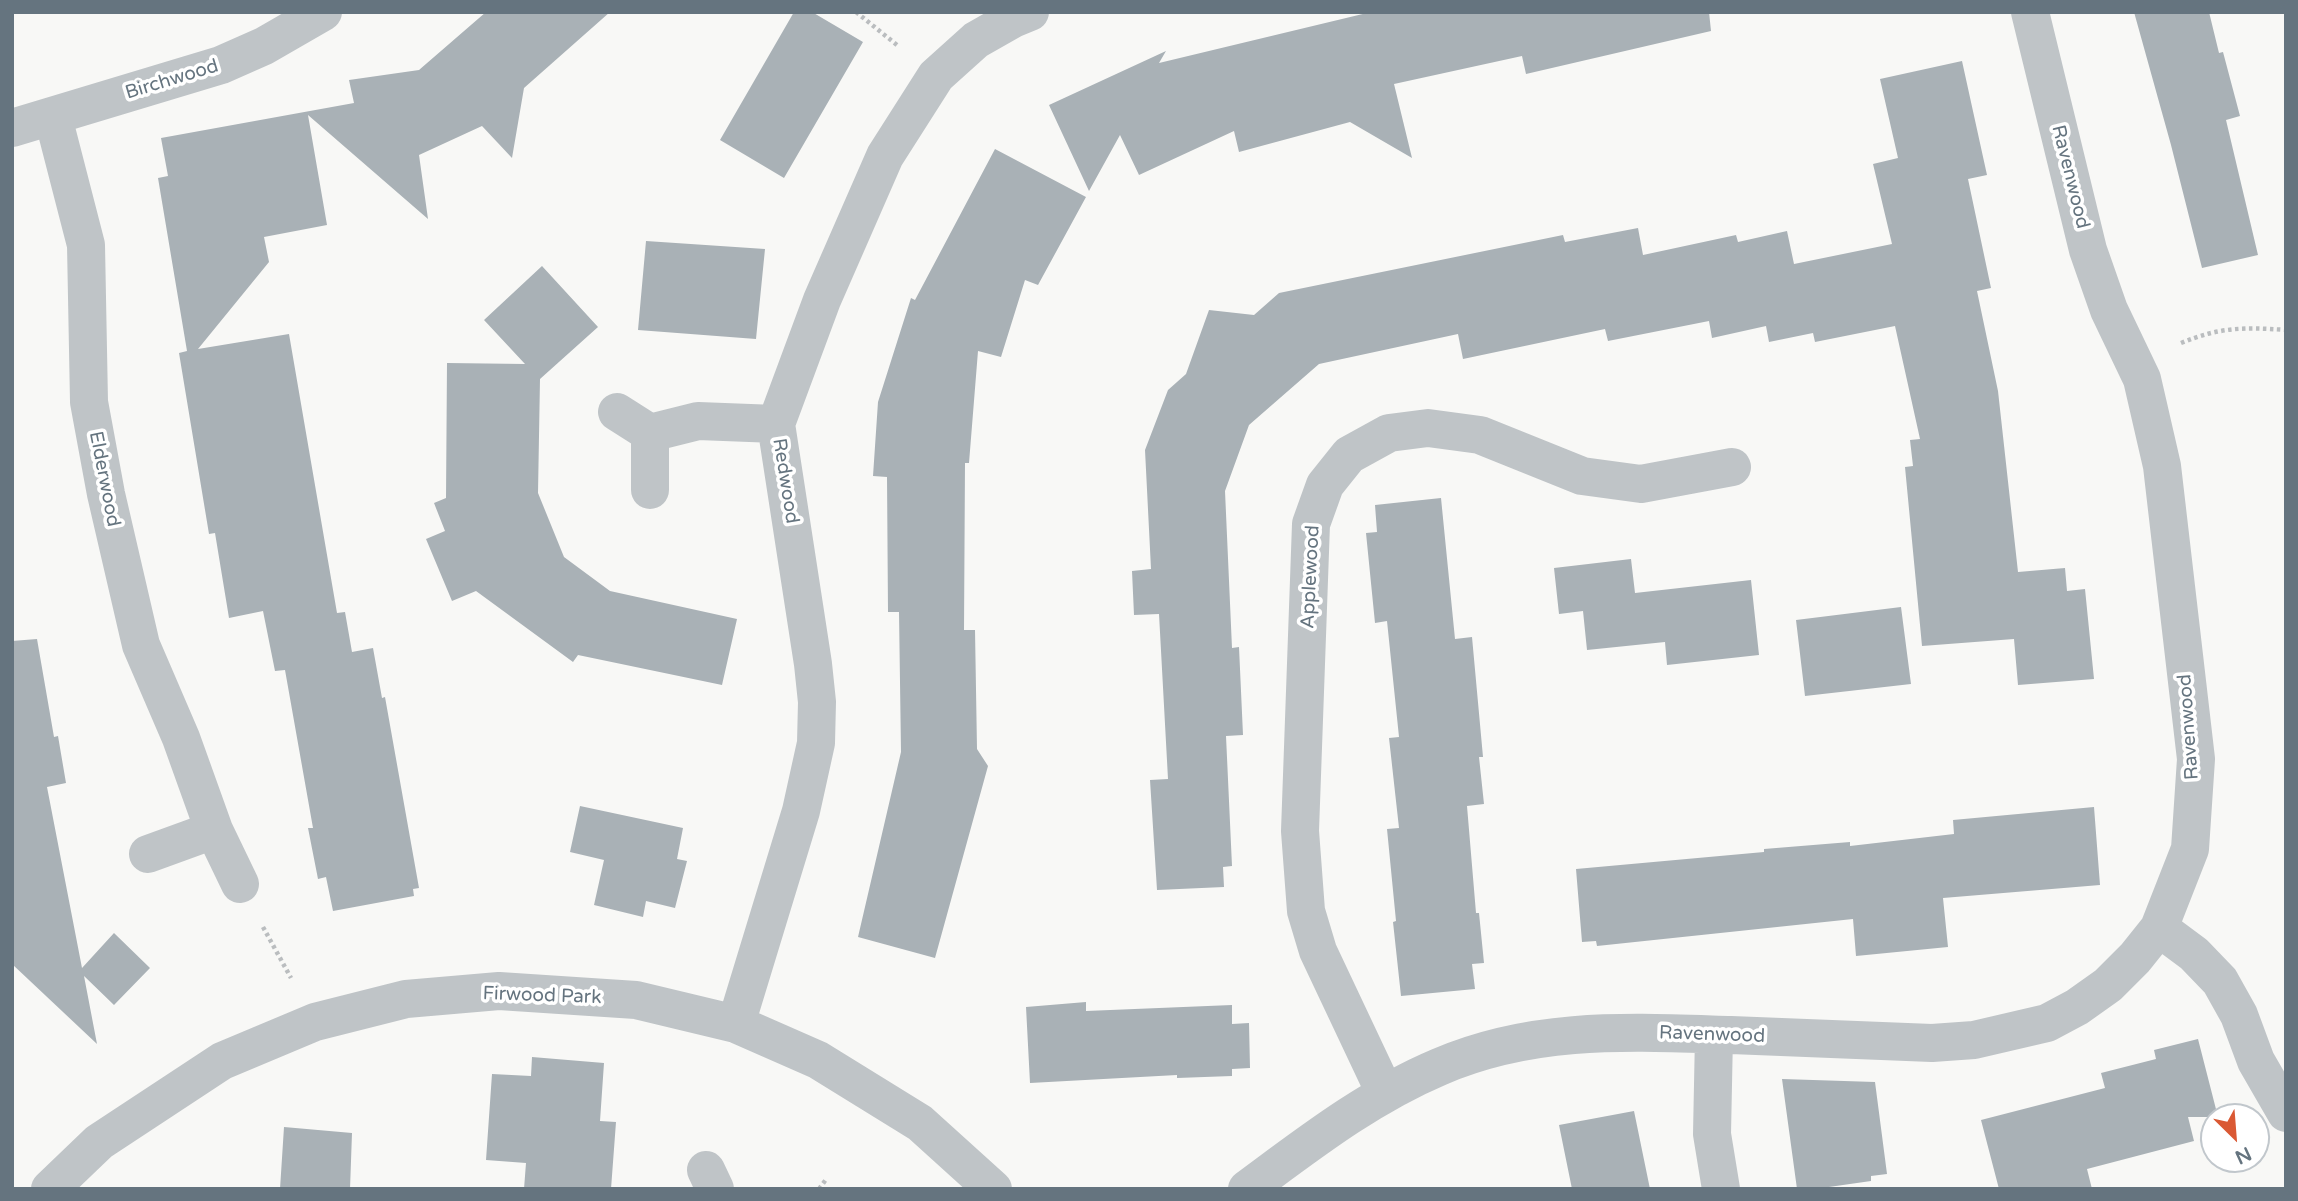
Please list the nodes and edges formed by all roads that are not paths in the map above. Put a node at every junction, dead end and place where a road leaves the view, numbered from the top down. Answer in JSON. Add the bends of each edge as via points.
{"nodes":[{"id":1,"x":323,"y":12,"type":"edge"},
{"id":2,"x":1030,"y":12,"type":"edge"},
{"id":3,"x":2031,"y":12,"type":"edge"},
{"id":4,"x":53,"y":117,"type":"junction"},
{"id":5,"x":12,"y":128,"type":"edge"},
{"id":6,"x":617,"y":412,"type":"dead end"},
{"id":7,"x":776,"y":424,"type":"junction"},
{"id":8,"x":650,"y":433,"type":"junction"},
{"id":9,"x":1732,"y":467,"type":"dead end"},
{"id":10,"x":650,"y":490,"type":"dead end"},
{"id":11,"x":214,"y":830,"type":"junction"},
{"id":12,"x":148,"y":854,"type":"dead end"},
{"id":13,"x":240,"y":884,"type":"road end"},
{"id":14,"x":2160,"y":928,"type":"junction"},
{"id":15,"x":736,"y":1024,"type":"junction"},
{"id":16,"x":1714,"y":1035,"type":"junction"},
{"id":17,"x":1385,"y":1093,"type":"junction"},
{"id":18,"x":2286,"y":1113,"type":"edge"},
{"id":19,"x":50,"y":1189,"type":"edge"},
{"id":20,"x":993,"y":1189,"type":"edge"},
{"id":21,"x":1247,"y":1189,"type":"edge"},
{"id":22,"x":1721,"y":1189,"type":"edge"}],
"edges":[{"from":1,"to":4,"type":"street","name":"Birchwood","via":[[221,65]]},
{"from":2,"to":7,"type":"street","name":"Redwood","via":[[975,40],[936,76],[885,156],[822,300]]},
{"from":3,"to":14,"type":"street","name":"Ravenwood","via":[[2088,250],[2141,379],[2162,466],[2196,759],[2190,849]]},
{"from":4,"to":5,"type":"street","name":"Birchwood"},
{"from":4,"to":11,"type":"street","name":"Elderwood","via":[[86,245],[89,402],[106,494],[141,645]]},
{"from":6,"to":8,"type":"street"},
{"from":7,"to":8,"type":"street","via":[[698,421]]},
{"from":7,"to":15,"type":"street","name":"Redwood","via":[[814,664],[816,743],[801,811]]},
{"from":8,"to":10,"type":"street"},
{"from":9,"to":17,"type":"street","name":"Applewood","via":[[1641,484],[1582,476],[1480,435],[1427,428],[1389,433],[1349,455],[1325,485],[1311,524],[1300,831],[1306,911],[1318,951]]},
{"from":11,"to":12,"type":"street"},
{"from":11,"to":13,"type":"street","name":"Elderwood"},
{"from":14,"to":16,"type":"street","name":"Ravenwood","via":[[2108,985],[2047,1023],[1974,1040],[1932,1042]]},
{"from":14,"to":18,"type":"street","via":[[2220,981]]},
{"from":15,"to":19,"type":"street","name":"Firwood Park","via":[[636,1000],[499,990],[406,999],[314,1022],[222,1061],[99,1142]]},
{"from":15,"to":20,"type":"street","name":"Firwood Park","via":[[818,1060],[920,1123]]},
{"from":16,"to":17,"type":"street","name":"Ravenwood","via":[[1603,1032],[1547,1038],[1483,1051],[1439,1066]]},
{"from":16,"to":22,"type":"street","via":[[1712,1134]]},
{"from":17,"to":21,"type":"street","name":"Ravenwood"}]}
